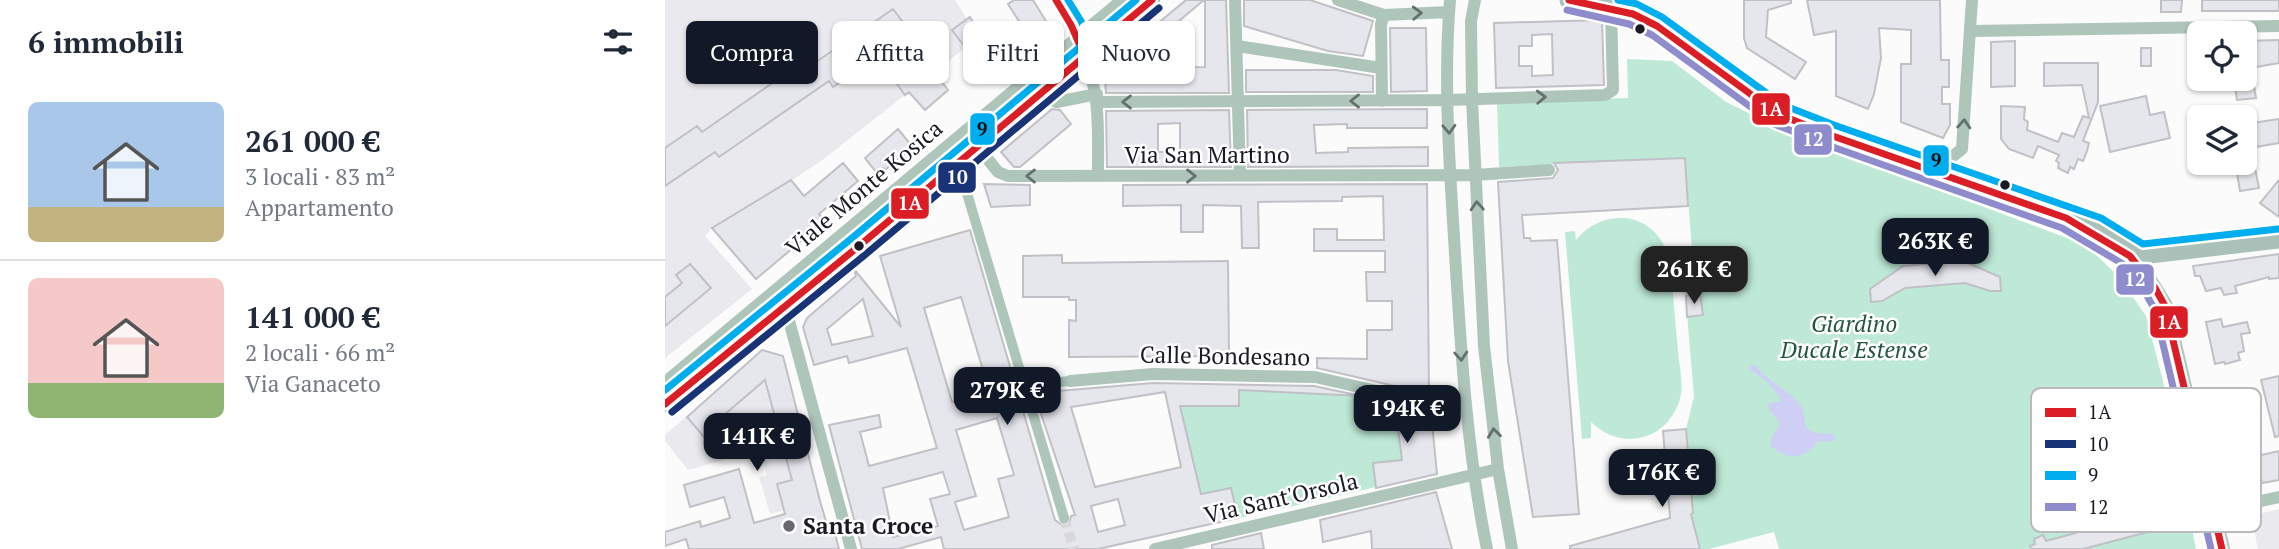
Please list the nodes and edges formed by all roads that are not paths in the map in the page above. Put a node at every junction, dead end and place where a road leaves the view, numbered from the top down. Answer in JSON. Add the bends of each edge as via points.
{"nodes":[{"id":1,"x":1125,"y":0,"type":"edge"},
{"id":2,"x":1152,"y":0,"type":"edge"},
{"id":3,"x":1235,"y":0,"type":"edge"},
{"id":4,"x":1338,"y":0,"type":"edge"},
{"id":5,"x":1475,"y":0,"type":"edge"},
{"id":6,"x":1569,"y":0,"type":"edge"},
{"id":7,"x":1972,"y":0,"type":"edge"},
{"id":8,"x":1449,"y":6,"type":"edge"},
{"id":9,"x":1611,"y":10,"type":"junction"},
{"id":10,"x":1384,"y":15,"type":"junction"},
{"id":11,"x":1100,"y":21,"type":"edge"},
{"id":12,"x":1128,"y":21,"type":"edge"},
{"id":13,"x":2279,"y":26,"type":"edge"},
{"id":14,"x":1971,"y":31,"type":"junction"},
{"id":15,"x":1078,"y":40,"type":"edge"},
{"id":16,"x":1237,"y":46,"type":"junction"},
{"id":17,"x":1078,"y":64,"type":"edge"},
{"id":18,"x":1381,"y":68,"type":"junction"},
{"id":19,"x":1094,"y":84,"type":"edge"},
{"id":20,"x":1039,"y":96,"type":"junction"},
{"id":21,"x":1098,"y":98,"type":"junction"},
{"id":22,"x":1448,"y":100,"type":"junction"},
{"id":23,"x":1472,"y":100,"type":"junction"},
{"id":24,"x":1382,"y":101,"type":"junction"},
{"id":25,"x":1239,"y":102,"type":"junction"},
{"id":26,"x":978,"y":147,"type":"junction"},
{"id":27,"x":1923,"y":167,"type":"junction"},
{"id":28,"x":1549,"y":170,"type":"dead end"},
{"id":29,"x":1450,"y":175,"type":"junction"},
{"id":30,"x":1475,"y":175,"type":"junction"},
{"id":31,"x":1098,"y":176,"type":"junction"},
{"id":32,"x":1240,"y":176,"type":"junction"},
{"id":33,"x":963,"y":180,"type":"dead end"},
{"id":34,"x":2066,"y":218,"type":"junction"},
{"id":35,"x":2279,"y":239,"type":"edge"},
{"id":36,"x":785,"y":306,"type":"junction"},
{"id":37,"x":1070,"y":381,"type":"joint"},
{"id":38,"x":665,"y":385,"type":"edge"},
{"id":39,"x":1024,"y":385,"type":"junction"},
{"id":40,"x":2184,"y":388,"type":"edge"},
{"id":41,"x":1464,"y":403,"type":"junction"},
{"id":42,"x":665,"y":404,"type":"edge"},
{"id":43,"x":1498,"y":469,"type":"junction"},
{"id":44,"x":1474,"y":474,"type":"junction"},
{"id":45,"x":2279,"y":497,"type":"edge"},
{"id":46,"x":2261,"y":501,"type":"edge"},
{"id":47,"x":1064,"y":518,"type":"tunnel mouth"},
{"id":48,"x":851,"y":549,"type":"edge"},
{"id":49,"x":1155,"y":549,"type":"edge"},
{"id":50,"x":1487,"y":549,"type":"edge"},
{"id":51,"x":1512,"y":549,"type":"edge"}],
"edges":[{"from":1,"to":11,"type":"street","name":"Viale Monte Kosica"},
{"from":2,"to":12,"type":"street","name":"Viale Monte Kosica"},
{"from":3,"to":16,"type":"street"},
{"from":4,"to":10,"type":"street"},
{"from":5,"to":23,"type":"street"},
{"from":6,"to":9,"type":"main road"},
{"from":7,"to":14,"type":"street"},
{"from":10,"to":8,"type":"street","one_way":true},
{"from":8,"to":22,"type":"street"},
{"from":23,"to":9,"type":"street","one_way":true,"via":[[1610,94]]},
{"from":9,"to":27,"type":"main road","via":[[1657,26],[1778,114]]},
{"from":10,"to":18,"type":"street"},
{"from":13,"to":14,"type":"street"},
{"from":27,"to":14,"type":"street","one_way":true,"via":[[1948,160],[1962,149]]},
{"from":15,"to":38,"type":"street","name":"Viale Monte Kosica"},
{"from":16,"to":18,"type":"street"},
{"from":16,"to":25,"type":"street"},
{"from":17,"to":20,"type":"street","name":"Viale Monte Kosica"},
{"from":18,"to":24,"type":"street"},
{"from":19,"to":21,"type":"street"},
{"from":20,"to":21,"type":"street","via":[[1057,102]]},
{"from":20,"to":26,"type":"street","name":"Viale Monte Kosica"},
{"from":25,"to":21,"type":"street","one_way":true},
{"from":21,"to":31,"type":"street"},
{"from":22,"to":23,"type":"street"},
{"from":22,"to":24,"type":"street"},
{"from":22,"to":29,"type":"street","one_way":true},
{"from":23,"to":30,"type":"street"},
{"from":24,"to":25,"type":"street","one_way":true},
{"from":25,"to":32,"type":"street"},
{"from":31,"to":26,"type":"street","name":"Via San Martino","one_way":true,"via":[[1002,175]]},
{"from":26,"to":36,"type":"street","name":"Viale Monte Kosica"},
{"from":27,"to":34,"type":"main road"},
{"from":28,"to":30,"type":"street","name":"Via San Martino"},
{"from":29,"to":30,"type":"street","name":"Via San Martino"},
{"from":29,"to":32,"type":"street","name":"Via San Martino"},
{"from":29,"to":41,"type":"street","one_way":true},
{"from":43,"to":30,"type":"street","one_way":true,"via":[[1484,346]]},
{"from":31,"to":32,"type":"street","name":"Via San Martino","one_way":true},
{"from":33,"to":39,"type":"street"},
{"from":34,"to":35,"type":"main road","via":[[2098,228],[2141,254]]},
{"from":34,"to":40,"type":"street","via":[[2130,256],[2160,296]]},
{"from":36,"to":42,"type":"street","name":"Viale Monte Kosica"},
{"from":36,"to":48,"type":"street"},
{"from":37,"to":39,"type":"street","name":"Calle Bondesano"},
{"from":37,"to":41,"type":"street","name":"Calle Bondesano","via":[[1153,374],[1315,377],[1439,405]]},
{"from":39,"to":47,"type":"street"},
{"from":41,"to":44,"type":"street"},
{"from":43,"to":44,"type":"street","name":"Via Sant'Orsola"},
{"from":43,"to":51,"type":"street"},
{"from":44,"to":49,"type":"street","name":"Via Sant'Orsola"},
{"from":44,"to":50,"type":"street"},
{"from":45,"to":46,"type":"street"}]}
